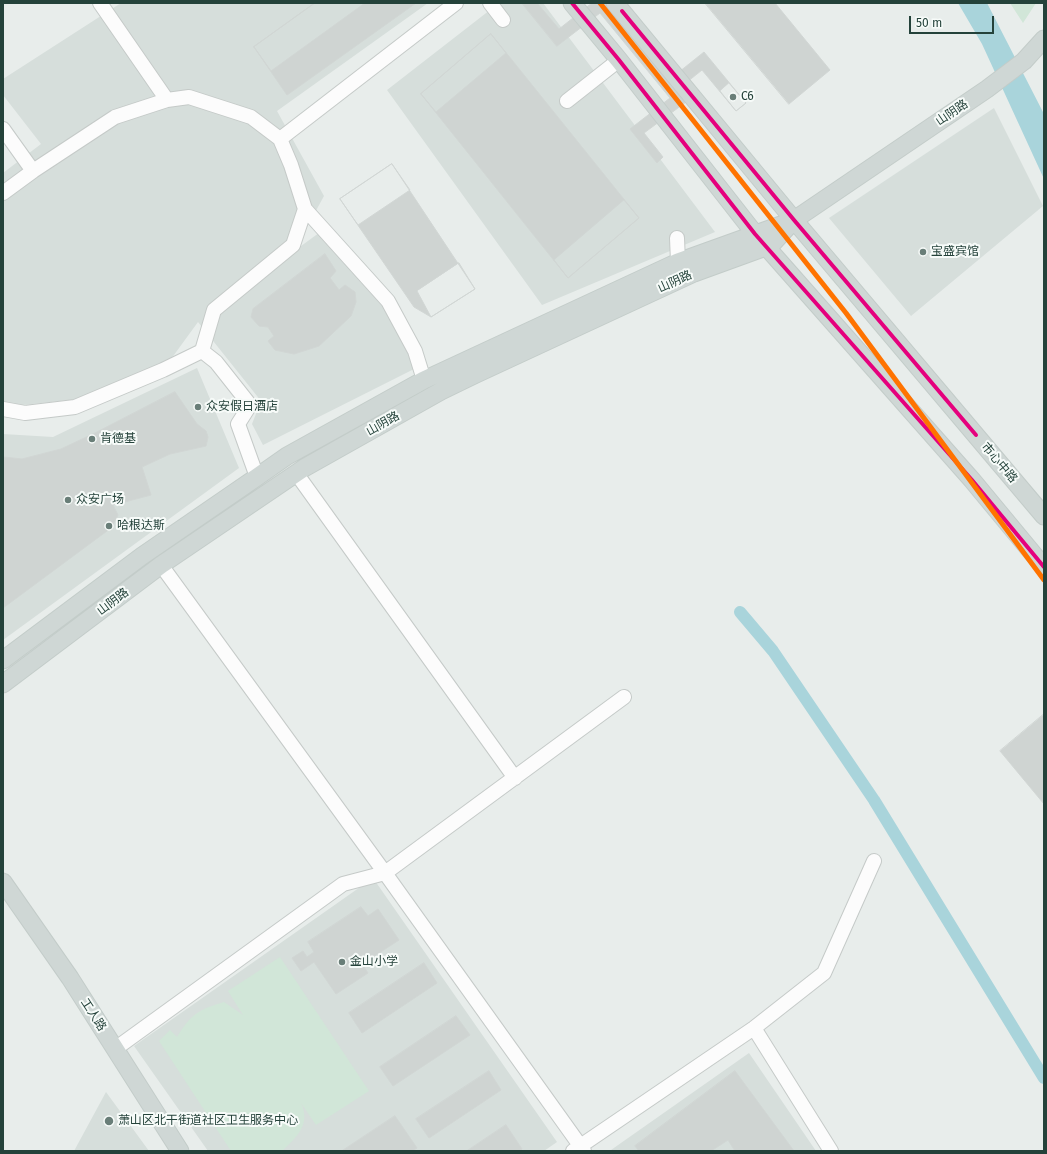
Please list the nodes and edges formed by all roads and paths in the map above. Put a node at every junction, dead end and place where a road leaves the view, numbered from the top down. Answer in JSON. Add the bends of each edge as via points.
{"nodes":[{"id":1,"x":100,"y":3,"type":"edge"},
{"id":2,"x":456,"y":3,"type":"edge"},
{"id":3,"x":490,"y":3,"type":"edge"},
{"id":4,"x":572,"y":3,"type":"edge"},
{"id":5,"x":615,"y":3,"type":"edge"},
{"id":6,"x":503,"y":20,"type":"dead end"},
{"id":7,"x":1044,"y":39,"type":"edge"},
{"id":8,"x":619,"y":60,"type":"junction"},
{"id":9,"x":167,"y":100,"type":"junction"},
{"id":10,"x":567,"y":101,"type":"dead end"},
{"id":11,"x":3,"y":130,"type":"edge"},
{"id":12,"x":280,"y":139,"type":"junction"},
{"id":13,"x":33,"y":171,"type":"junction"},
{"id":14,"x":3,"y":193,"type":"edge"},
{"id":15,"x":305,"y":209,"type":"junction"},
{"id":16,"x":794,"y":220,"type":"junction"},
{"id":17,"x":754,"y":234,"type":"junction"},
{"id":18,"x":677,"y":238,"type":"dead end"},
{"id":19,"x":766,"y":247,"type":"junction"},
{"id":20,"x":678,"y":262,"type":"junction"},
{"id":21,"x":202,"y":351,"type":"junction"},
{"id":22,"x":424,"y":380,"type":"junction"},
{"id":23,"x":3,"y":409,"type":"edge"},
{"id":24,"x":296,"y":473,"type":"junction"},
{"id":25,"x":257,"y":477,"type":"junction"},
{"id":26,"x":1044,"y":516,"type":"edge"},
{"id":27,"x":162,"y":565,"type":"junction"},
{"id":28,"x":1044,"y":567,"type":"edge"},
{"id":29,"x":3,"y":660,"type":"edge"},
{"id":30,"x":3,"y":684,"type":"edge"},
{"id":31,"x":624,"y":697,"type":"dead end"},
{"id":32,"x":515,"y":778,"type":"junction"},
{"id":33,"x":874,"y":861,"type":"dead end"},
{"id":34,"x":385,"y":873,"type":"junction"},
{"id":35,"x":3,"y":882,"type":"edge"},
{"id":36,"x":754,"y":1028,"type":"junction"},
{"id":37,"x":115,"y":1049,"type":"junction"},
{"id":38,"x":579,"y":1149,"type":"edge"},
{"id":39,"x":180,"y":1151,"type":"edge"},
{"id":40,"x":831,"y":1151,"type":"edge"}],
"edges":[{"from":1,"to":9,"type":"street"},
{"from":2,"to":12,"type":"street"},
{"from":3,"to":6,"type":"street"},
{"from":4,"to":8,"type":"main road"},
{"from":5,"to":16,"type":"main road","name":"市心中路"},
{"from":7,"to":16,"type":"main road","name":"山阴路","via":[[1024,60],[987,89]]},
{"from":8,"to":10,"type":"street"},
{"from":8,"to":17,"type":"main road"},
{"from":9,"to":12,"type":"street","via":[[189,97],[251,117]]},
{"from":9,"to":13,"type":"street","via":[[115,117]]},
{"from":11,"to":13,"type":"street"},
{"from":12,"to":15,"type":"street"},
{"from":13,"to":14,"type":"street"},
{"from":15,"to":21,"type":"street","via":[[293,245],[214,310]]},
{"from":15,"to":22,"type":"street","via":[[388,301],[415,351]]},
{"from":16,"to":17,"type":"main road","name":"山阴路"},
{"from":16,"to":19,"type":"main road","name":"山阴路","via":[[771,245]]},
{"from":16,"to":26,"type":"main road","name":"市心中路"},
{"from":17,"to":19,"type":"main road"},
{"from":17,"to":20,"type":"main road","name":"山阴路"},
{"from":18,"to":20,"type":"street"},
{"from":19,"to":24,"type":"main road","name":"山阴路","via":[[694,273],[476,374]]},
{"from":19,"to":28,"type":"main road","via":[[966,474]]},
{"from":20,"to":22,"type":"main road","name":"山阴路"},
{"from":21,"to":23,"type":"street","via":[[75,407],[25,413]]},
{"from":21,"to":25,"type":"street","via":[[216,362],[250,405],[238,424]]},
{"from":22,"to":25,"type":"main road","name":"山阴路","via":[[288,456]]},
{"from":24,"to":27,"type":"main road","name":"山阴路"},
{"from":24,"to":32,"type":"street"},
{"from":25,"to":29,"type":"main road","name":"山阴路","via":[[142,556]]},
{"from":27,"to":30,"type":"main road","name":"山阴路"},
{"from":27,"to":34,"type":"street"},
{"from":31,"to":32,"type":"street"},
{"from":32,"to":34,"type":"street"},
{"from":33,"to":36,"type":"street","via":[[824,973]]},
{"from":34,"to":37,"type":"street","via":[[343,884]]},
{"from":34,"to":38,"type":"street"},
{"from":35,"to":37,"type":"main road","name":"工人路","via":[[70,978]]},
{"from":36,"to":38,"type":"street"},
{"from":36,"to":40,"type":"street"},
{"from":37,"to":39,"type":"main road","name":"工人路"}]}
